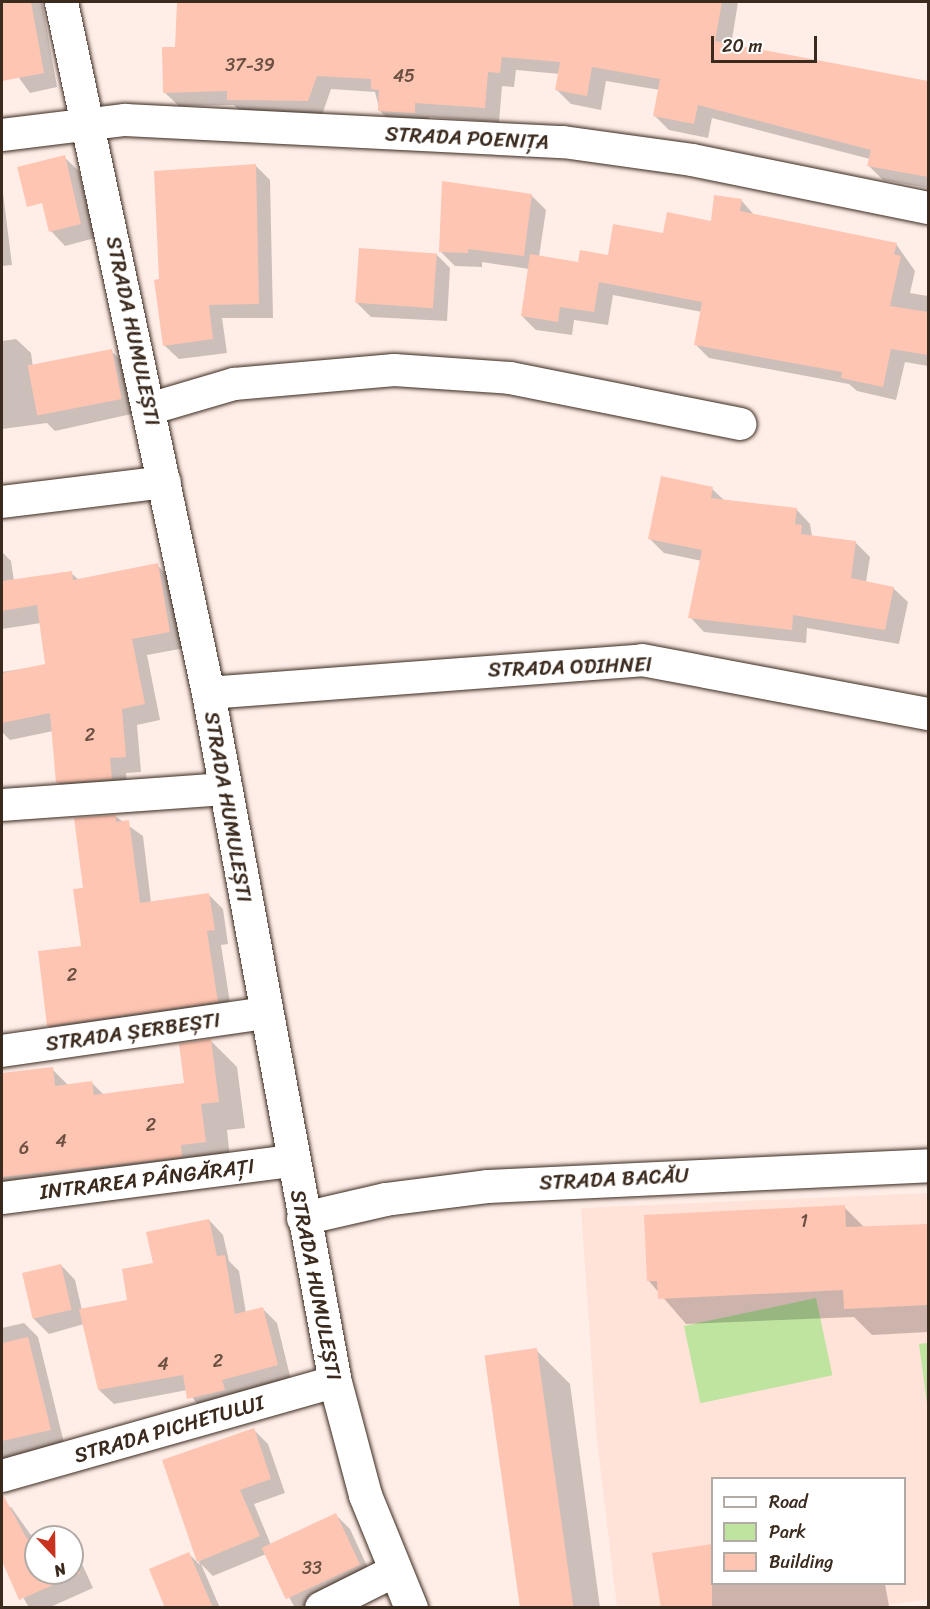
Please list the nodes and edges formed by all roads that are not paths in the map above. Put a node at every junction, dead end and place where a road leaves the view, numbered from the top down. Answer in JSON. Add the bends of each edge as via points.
{"nodes":[{"id":1,"x":61,"y":2,"type":"edge"},
{"id":2,"x":88,"y":121,"type":"junction"},
{"id":3,"x":2,"y":135,"type":"edge"},
{"id":4,"x":928,"y":208,"type":"edge"},
{"id":5,"x":149,"y":409,"type":"junction"},
{"id":6,"x":740,"y":424,"type":"dead end"},
{"id":7,"x":165,"y":482,"type":"junction"},
{"id":8,"x":2,"y":502,"type":"edge"},
{"id":9,"x":208,"y":693,"type":"junction"},
{"id":10,"x":928,"y":714,"type":"edge"},
{"id":11,"x":226,"y":789,"type":"junction"},
{"id":12,"x":2,"y":805,"type":"edge"},
{"id":13,"x":264,"y":1013,"type":"junction"},
{"id":14,"x":2,"y":1051,"type":"edge"},
{"id":15,"x":292,"y":1161,"type":"junction"},
{"id":16,"x":928,"y":1165,"type":"edge"},
{"id":17,"x":2,"y":1198,"type":"edge"},
{"id":18,"x":303,"y":1218,"type":"junction"},
{"id":19,"x":335,"y":1382,"type":"junction"},
{"id":20,"x":2,"y":1476,"type":"edge"},
{"id":21,"x":393,"y":1572,"type":"junction"},
{"id":22,"x":321,"y":1608,"type":"edge"},
{"id":23,"x":411,"y":1608,"type":"edge"}],
"edges":[{"from":1,"to":2,"type":"street","name":"STRADA HUMULEȘTI"},
{"from":2,"to":3,"type":"street","name":"STRADA POENIȚA"},
{"from":2,"to":4,"type":"street","name":"STRADA POENIȚA","via":[[563,142],[692,160]]},
{"from":2,"to":5,"type":"street","name":"STRADA HUMULEȘTI"},
{"from":5,"to":6,"type":"street","via":[[234,384],[394,370],[510,378]]},
{"from":5,"to":7,"type":"street","name":"STRADA HUMULEȘTI"},
{"from":7,"to":8,"type":"street"},
{"from":7,"to":9,"type":"street","name":"STRADA HUMULEȘTI"},
{"from":9,"to":10,"type":"street","name":"STRADA ODIHNEI","via":[[642,660]]},
{"from":9,"to":11,"type":"street","name":"STRADA HUMULEȘTI"},
{"from":11,"to":12,"type":"street"},
{"from":11,"to":13,"type":"street","name":"STRADA HUMULEȘTI"},
{"from":13,"to":14,"type":"street","name":"STRADA ȘERBEȘTI"},
{"from":13,"to":15,"type":"street","name":"STRADA HUMULEȘTI"},
{"from":15,"to":17,"type":"street","name":"INTRAREA PÂNGĂRAȚI"},
{"from":15,"to":18,"type":"street","name":"STRADA HUMULEȘTI"},
{"from":16,"to":18,"type":"street","name":"STRADA BACĂU","via":[[488,1186],[385,1199]]},
{"from":18,"to":19,"type":"street","name":"STRADA HUMULEȘTI"},
{"from":19,"to":20,"type":"street","name":"STRADA PICHETULUI"},
{"from":19,"to":21,"type":"street","name":"STRADA HUMULEȘTI","via":[[365,1495]]},
{"from":21,"to":22,"type":"street"},
{"from":21,"to":23,"type":"street","name":"STRADA HUMULEȘTI"}]}
